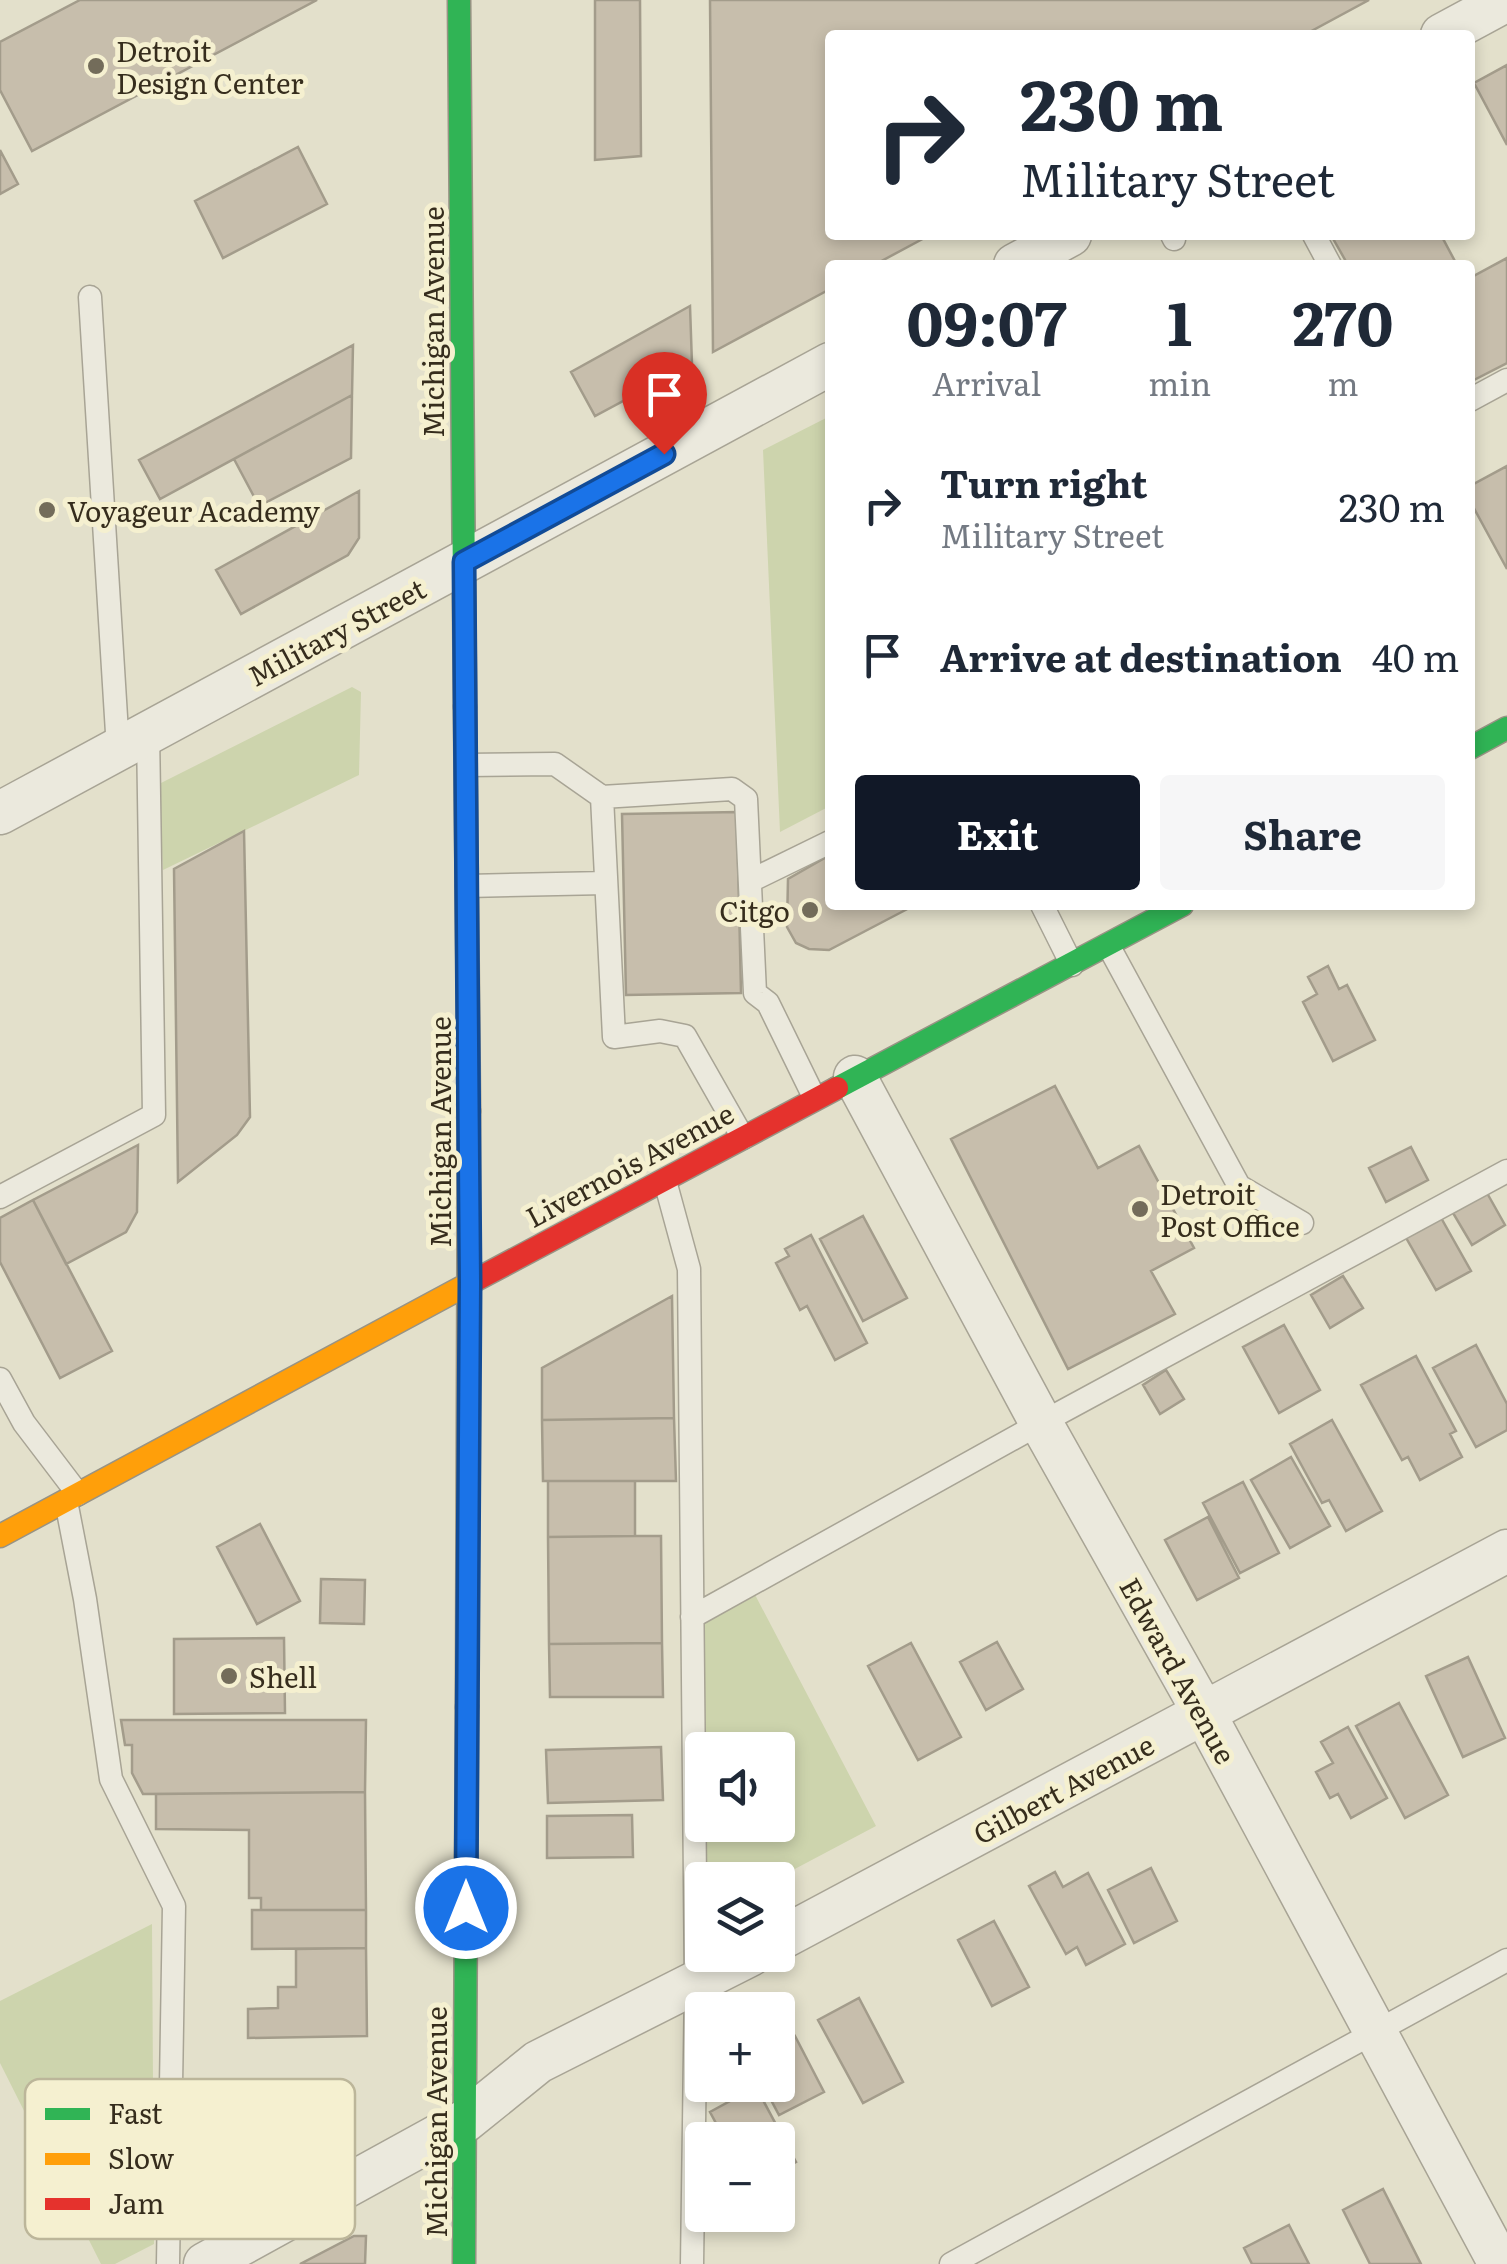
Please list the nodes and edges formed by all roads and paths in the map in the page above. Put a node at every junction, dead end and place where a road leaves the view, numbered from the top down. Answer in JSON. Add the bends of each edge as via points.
{"nodes":[{"id":1,"x":459,"y":0,"type":"edge"},
{"id":2,"x":1507,"y":0,"type":"edge"},
{"id":3,"x":1451,"y":30,"type":"edge"},
{"id":4,"x":1061,"y":240,"type":"edge"},
{"id":5,"x":1023,"y":260,"type":"edge"},
{"id":6,"x":90,"y":297,"type":"dead end"},
{"id":7,"x":825,"y":367,"type":"edge"},
{"id":8,"x":1507,"y":380,"type":"edge"},
{"id":9,"x":1475,"y":397,"type":"edge"},
{"id":10,"x":464,"y":562,"type":"junction"},
{"id":11,"x":1507,"y":728,"type":"edge"},
{"id":12,"x":133,"y":741,"type":"junction"},
{"id":13,"x":1475,"y":745,"type":"edge"},
{"id":14,"x":466,"y":765,"type":"junction"},
{"id":15,"x":602,"y":797,"type":"junction"},
{"id":16,"x":0,"y":813,"type":"edge"},
{"id":17,"x":825,"y":844,"type":"edge"},
{"id":18,"x":750,"y":882,"type":"junction"},
{"id":19,"x":606,"y":883,"type":"junction"},
{"id":20,"x":467,"y":886,"type":"junction"},
{"id":21,"x":1044,"y":910,"type":"edge"},
{"id":22,"x":1173,"y":910,"type":"edge"},
{"id":23,"x":1108,"y":946,"type":"junction"},
{"id":24,"x":1072,"y":965,"type":"junction"},
{"id":25,"x":856,"y":1077,"type":"junction"},
{"id":26,"x":814,"y":1099,"type":"junction"},
{"id":27,"x":742,"y":1138,"type":"junction"},
{"id":28,"x":1507,"y":1171,"type":"edge"},
{"id":29,"x":665,"y":1179,"type":"junction"},
{"id":30,"x":0,"y":1198,"type":"edge"},
{"id":31,"x":1302,"y":1223,"type":"dead end"},
{"id":32,"x":470,"y":1283,"type":"junction"},
{"id":33,"x":0,"y":1380,"type":"edge"},
{"id":34,"x":1041,"y":1423,"type":"junction"},
{"id":35,"x":72,"y":1497,"type":"junction"},
{"id":36,"x":0,"y":1536,"type":"edge"},
{"id":37,"x":1507,"y":1551,"type":"edge"},
{"id":38,"x":692,"y":1617,"type":"junction"},
{"id":39,"x":1204,"y":1712,"type":"junction"},
{"id":40,"x":795,"y":1931,"type":"edge"},
{"id":41,"x":1507,"y":1960,"type":"edge"},
{"id":42,"x":718,"y":1972,"type":"edge"},
{"id":43,"x":696,"y":1984,"type":"junction"},
{"id":44,"x":1374,"y":2032,"type":"junction"},
{"id":45,"x":171,"y":2079,"type":"edge"},
{"id":46,"x":465,"y":2121,"type":"junction"},
{"id":47,"x":355,"y":2182,"type":"edge"},
{"id":48,"x":168,"y":2239,"type":"edge"},
{"id":49,"x":250,"y":2239,"type":"edge"},
{"id":50,"x":168,"y":2264,"type":"edge"},
{"id":51,"x":205,"y":2264,"type":"edge"},
{"id":52,"x":464,"y":2264,"type":"edge"},
{"id":53,"x":692,"y":2264,"type":"edge"},
{"id":54,"x":951,"y":2264,"type":"edge"},
{"id":55,"x":1500,"y":2264,"type":"edge"}],
"edges":[{"from":1,"to":10,"type":"main road","name":"Michigan Avenue"},
{"from":2,"to":3,"type":"street"},
{"from":4,"to":5,"type":"street"},
{"from":6,"to":12,"type":"lane"},
{"from":7,"to":10,"type":"street","name":"Military Street"},
{"from":8,"to":9,"type":"lane"},
{"from":10,"to":12,"type":"street","name":"Military Street"},
{"from":10,"to":14,"type":"main road","name":"Michigan Avenue"},
{"from":11,"to":13,"type":"main road"},
{"from":12,"to":16,"type":"street","name":"Military Street"},
{"from":12,"to":30,"type":"lane","via":[[154,1115]]},
{"from":14,"to":15,"type":"lane","via":[[554,764]]},
{"from":14,"to":20,"type":"main road","name":"Michigan Avenue"},
{"from":15,"to":18,"type":"lane","via":[[732,789],[746,798]]},
{"from":15,"to":19,"type":"lane"},
{"from":17,"to":18,"type":"lane"},
{"from":18,"to":26,"type":"lane","via":[[755,993],[768,1003]]},
{"from":19,"to":20,"type":"lane"},
{"from":19,"to":27,"type":"lane","via":[[614,1037],[660,1031],[685,1036]]},
{"from":20,"to":32,"type":"main road","name":"Michigan Avenue"},
{"from":21,"to":24,"type":"lane"},
{"from":22,"to":23,"type":"main road","name":"Livernois Avenue"},
{"from":23,"to":24,"type":"main road","name":"Livernois Avenue"},
{"from":23,"to":31,"type":"lane","via":[[1239,1186]]},
{"from":24,"to":25,"type":"main road","name":"Livernois Avenue"},
{"from":25,"to":26,"type":"main road","name":"Livernois Avenue"},
{"from":25,"to":34,"type":"street","name":"Edward Avenue"},
{"from":26,"to":27,"type":"main road","name":"Livernois Avenue"},
{"from":27,"to":29,"type":"main road","name":"Livernois Avenue"},
{"from":28,"to":34,"type":"lane"},
{"from":29,"to":32,"type":"main road","name":"Livernois Avenue"},
{"from":29,"to":38,"type":"lane","via":[[690,1269]]},
{"from":32,"to":35,"type":"main road","name":"Livernois Avenue"},
{"from":32,"to":46,"type":"main road","name":"Michigan Avenue"},
{"from":33,"to":35,"type":"lane"},
{"from":34,"to":38,"type":"lane"},
{"from":34,"to":39,"type":"street","name":"Edward Avenue"},
{"from":35,"to":36,"type":"main road","name":"Livernois Avenue"},
{"from":35,"to":45,"type":"lane","via":[[111,1780],[174,1906]]},
{"from":37,"to":39,"type":"street","name":"Gilbert Avenue"},
{"from":38,"to":43,"type":"lane"},
{"from":39,"to":40,"type":"street","name":"Gilbert Avenue"},
{"from":39,"to":44,"type":"street","name":"Edward Avenue"},
{"from":41,"to":44,"type":"lane"},
{"from":42,"to":43,"type":"street"},
{"from":43,"to":46,"type":"street","via":[[538,2062]]},
{"from":43,"to":53,"type":"lane"},
{"from":44,"to":54,"type":"lane"},
{"from":44,"to":55,"type":"street","name":"Edward Avenue"},
{"from":46,"to":47,"type":"street"},
{"from":46,"to":52,"type":"main road","name":"Michigan Avenue"},
{"from":48,"to":50,"type":"lane"},
{"from":49,"to":51,"type":"street"}]}
